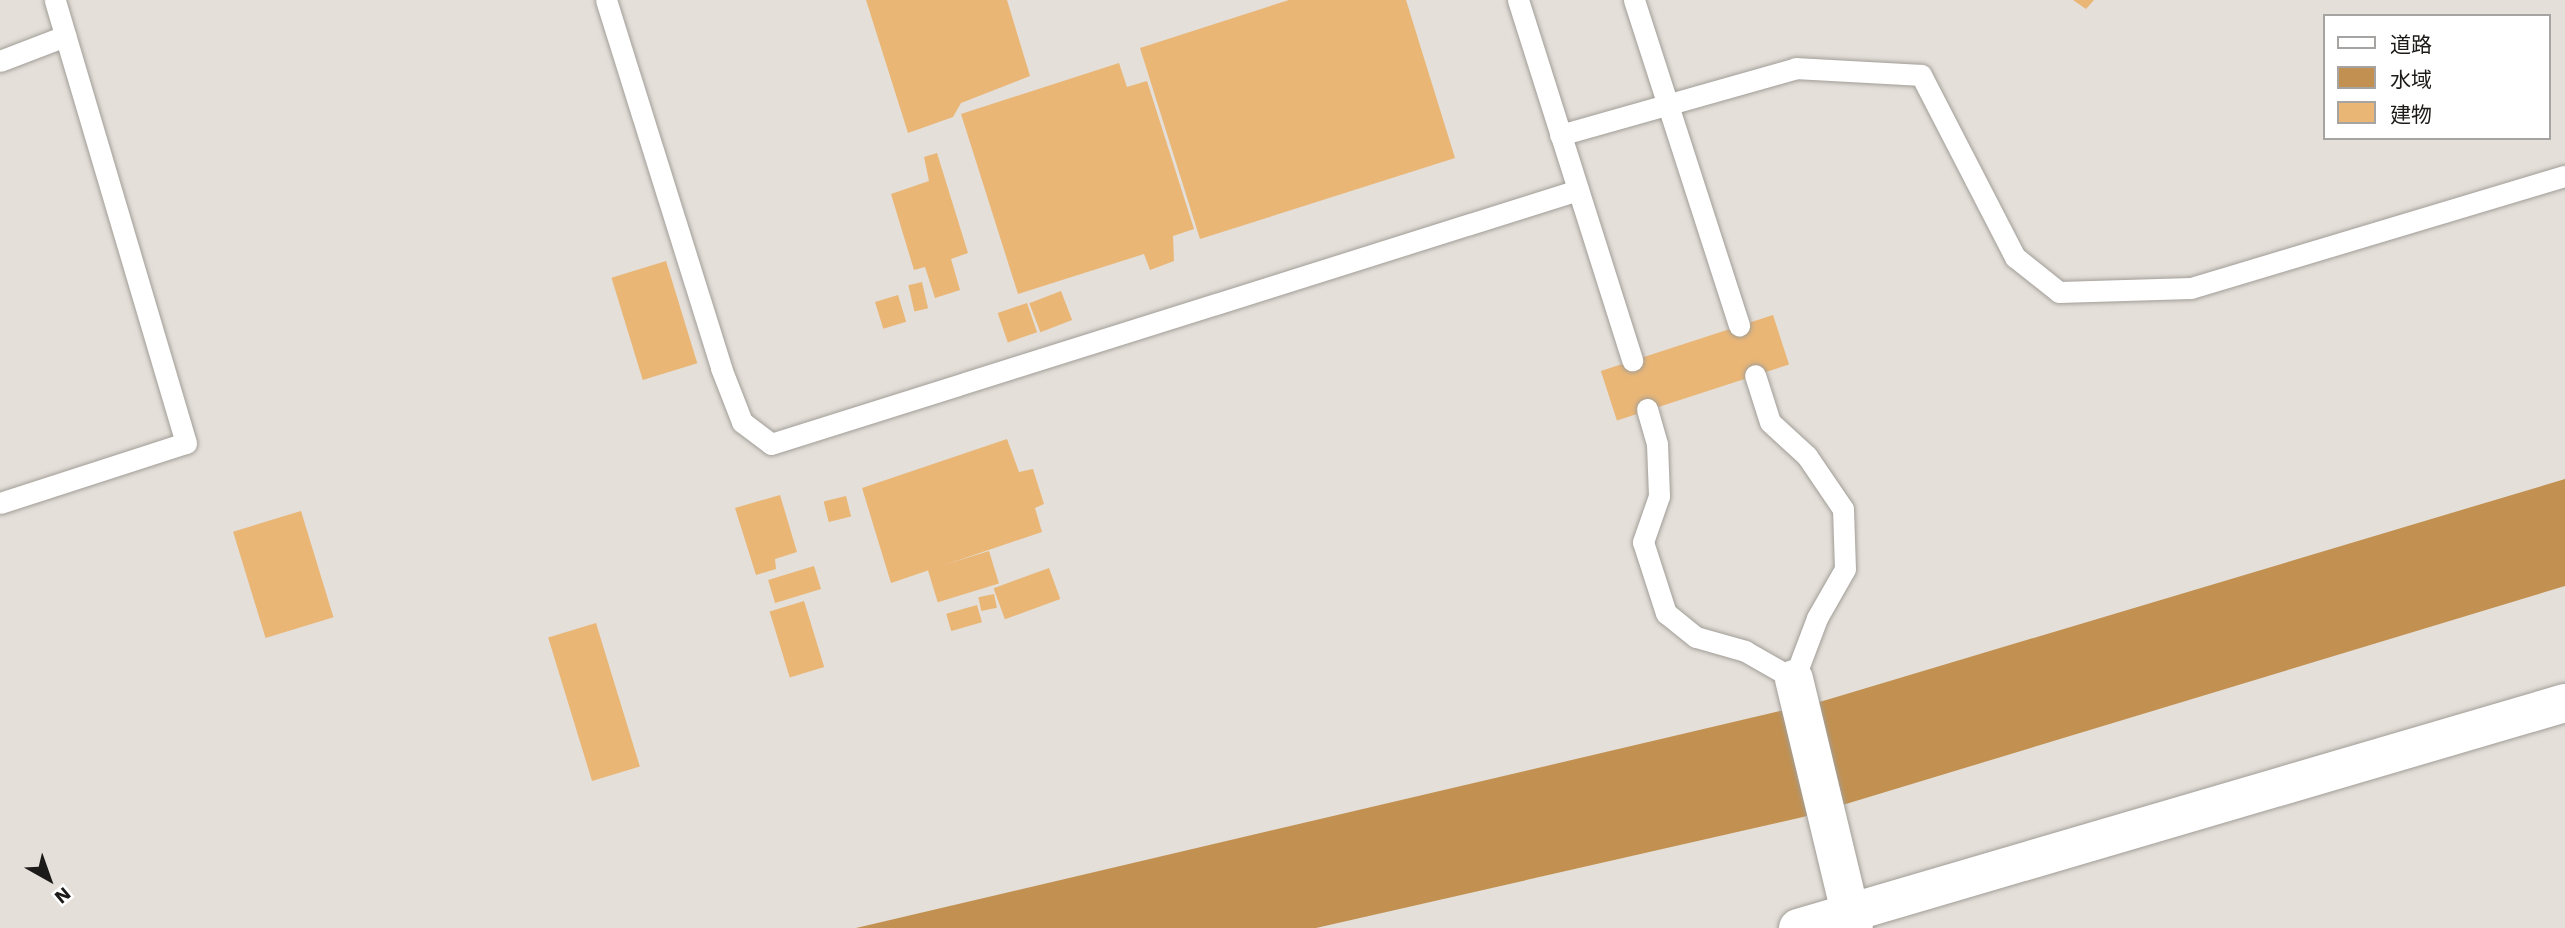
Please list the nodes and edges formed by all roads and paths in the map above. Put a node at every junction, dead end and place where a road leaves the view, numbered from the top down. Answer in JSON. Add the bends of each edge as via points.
{"nodes":[{"id":1,"x":55,"y":0,"type":"edge"},
{"id":2,"x":606,"y":0,"type":"edge"},
{"id":3,"x":1518,"y":0,"type":"edge"},
{"id":4,"x":1634,"y":0,"type":"edge"},
{"id":5,"x":65,"y":36,"type":"junction"},
{"id":6,"x":0,"y":61,"type":"edge"},
{"id":7,"x":1668,"y":104,"type":"junction"},
{"id":8,"x":1560,"y":135,"type":"junction"},
{"id":9,"x":2565,"y":176,"type":"edge"},
{"id":10,"x":1578,"y":190,"type":"junction"},
{"id":11,"x":1739,"y":326,"type":"dead end"},
{"id":12,"x":1632,"y":360,"type":"dead end"},
{"id":13,"x":1755,"y":375,"type":"dead end"},
{"id":14,"x":1647,"y":409,"type":"dead end"},
{"id":15,"x":0,"y":503,"type":"edge"},
{"id":16,"x":1794,"y":679,"type":"junction"},
{"id":17,"x":2565,"y":703,"type":"edge"},
{"id":18,"x":1853,"y":922,"type":"edge"},
{"id":19,"x":1798,"y":928,"type":"edge"}],
"edges":[{"from":1,"to":5,"type":"lane"},
{"from":2,"to":10,"type":"lane","via":[[741,422],[771,444]]},
{"from":3,"to":8,"type":"lane"},
{"from":4,"to":7,"type":"lane"},
{"from":5,"to":6,"type":"lane"},
{"from":5,"to":15,"type":"lane","via":[[186,443]]},
{"from":7,"to":8,"type":"lane"},
{"from":7,"to":9,"type":"lane","via":[[1796,68],[1921,75],[2015,257],[2059,292],[2191,288]]},
{"from":7,"to":11,"type":"lane"},
{"from":8,"to":10,"type":"lane"},
{"from":10,"to":12,"type":"lane"},
{"from":13,"to":16,"type":"lane","via":[[1770,422],[1807,456],[1843,509],[1846,569],[1817,618]]},
{"from":14,"to":16,"type":"lane","via":[[1657,444],[1658,496],[1643,542],[1666,613],[1696,637],[1745,651]]},
{"from":16,"to":18,"type":"street"},
{"from":17,"to":18,"type":"street"},
{"from":18,"to":19,"type":"street"}]}
